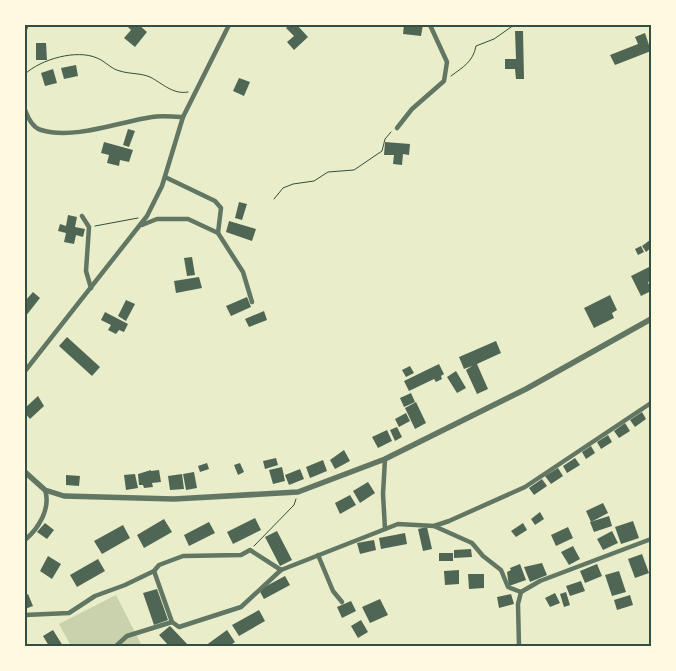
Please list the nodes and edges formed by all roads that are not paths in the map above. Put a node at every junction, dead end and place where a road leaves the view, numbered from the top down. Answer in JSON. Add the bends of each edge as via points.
{"nodes":[{"id":1,"x":229,"y":25,"type":"edge"},
{"id":2,"x":430,"y":25,"type":"edge"},
{"id":3,"x":25,"y":110,"type":"edge"},
{"id":4,"x":183,"y":117,"type":"junction"},
{"id":5,"x":397,"y":128,"type":"road end"},
{"id":6,"x":165,"y":176,"type":"junction"},
{"id":7,"x":82,"y":216,"type":"dead end"},
{"id":8,"x":142,"y":225,"type":"junction"},
{"id":9,"x":218,"y":233,"type":"junction"},
{"id":10,"x":91,"y":288,"type":"junction"},
{"id":11,"x":252,"y":302,"type":"dead end"},
{"id":12,"x":651,"y":320,"type":"edge"},
{"id":13,"x":25,"y":372,"type":"edge"},
{"id":14,"x":651,"y":403,"type":"edge"},
{"id":15,"x":385,"y":459,"type":"junction"},
{"id":16,"x":27,"y":473,"type":"edge"},
{"id":17,"x":45,"y":490,"type":"junction"},
{"id":18,"x":434,"y":526,"type":"junction"},
{"id":19,"x":385,"y":529,"type":"junction"},
{"id":20,"x":651,"y":539,"type":"edge"},
{"id":21,"x":25,"y":540,"type":"edge"},
{"id":22,"x":318,"y":555,"type":"junction"},
{"id":23,"x":281,"y":570,"type":"junction"},
{"id":24,"x":154,"y":571,"type":"junction"},
{"id":25,"x":521,"y":592,"type":"junction"},
{"id":26,"x":342,"y":602,"type":"dead end"},
{"id":27,"x":25,"y":615,"type":"edge"},
{"id":28,"x":172,"y":622,"type":"junction"},
{"id":29,"x":116,"y":646,"type":"edge"},
{"id":30,"x":519,"y":646,"type":"edge"}],
"edges":[{"from":1,"to":4,"type":"street"},
{"from":2,"to":5,"type":"street","via":[[447,62],[444,81],[412,109]]},
{"from":3,"to":4,"type":"street","via":[[39,130],[56,133],[92,130],[153,117]]},
{"from":4,"to":6,"type":"street"},
{"from":6,"to":8,"type":"street"},
{"from":6,"to":9,"type":"street","via":[[215,201],[221,208]]},
{"from":7,"to":10,"type":"street","via":[[89,227],[86,271]]},
{"from":8,"to":9,"type":"street","via":[[157,220],[188,219]]},
{"from":8,"to":10,"type":"street"},
{"from":9,"to":11,"type":"street","via":[[243,272]]},
{"from":10,"to":13,"type":"street"},
{"from":12,"to":15,"type":"street","via":[[526,389]]},
{"from":14,"to":18,"type":"street","via":[[525,487]]},
{"from":15,"to":17,"type":"street","via":[[298,492],[174,499],[64,496]]},
{"from":15,"to":19,"type":"street"},
{"from":16,"to":17,"type":"street"},
{"from":17,"to":21,"type":"street","via":[[48,499],[39,528]]},
{"from":18,"to":19,"type":"street","via":[[398,524]]},
{"from":18,"to":25,"type":"street","via":[[472,544],[500,570],[508,587]]},
{"from":19,"to":22,"type":"street"},
{"from":20,"to":25,"type":"street","via":[[540,581]]},
{"from":22,"to":23,"type":"street"},
{"from":22,"to":26,"type":"street","via":[[333,591]]},
{"from":23,"to":24,"type":"street","via":[[250,550],[241,555],[183,556],[159,565]]},
{"from":23,"to":28,"type":"street","via":[[241,607],[180,627]]},
{"from":24,"to":27,"type":"street","via":[[95,596],[69,614]]},
{"from":24,"to":28,"type":"street"},
{"from":25,"to":30,"type":"street","via":[[518,604]]},
{"from":28,"to":29,"type":"street","via":[[127,636]]}]}
